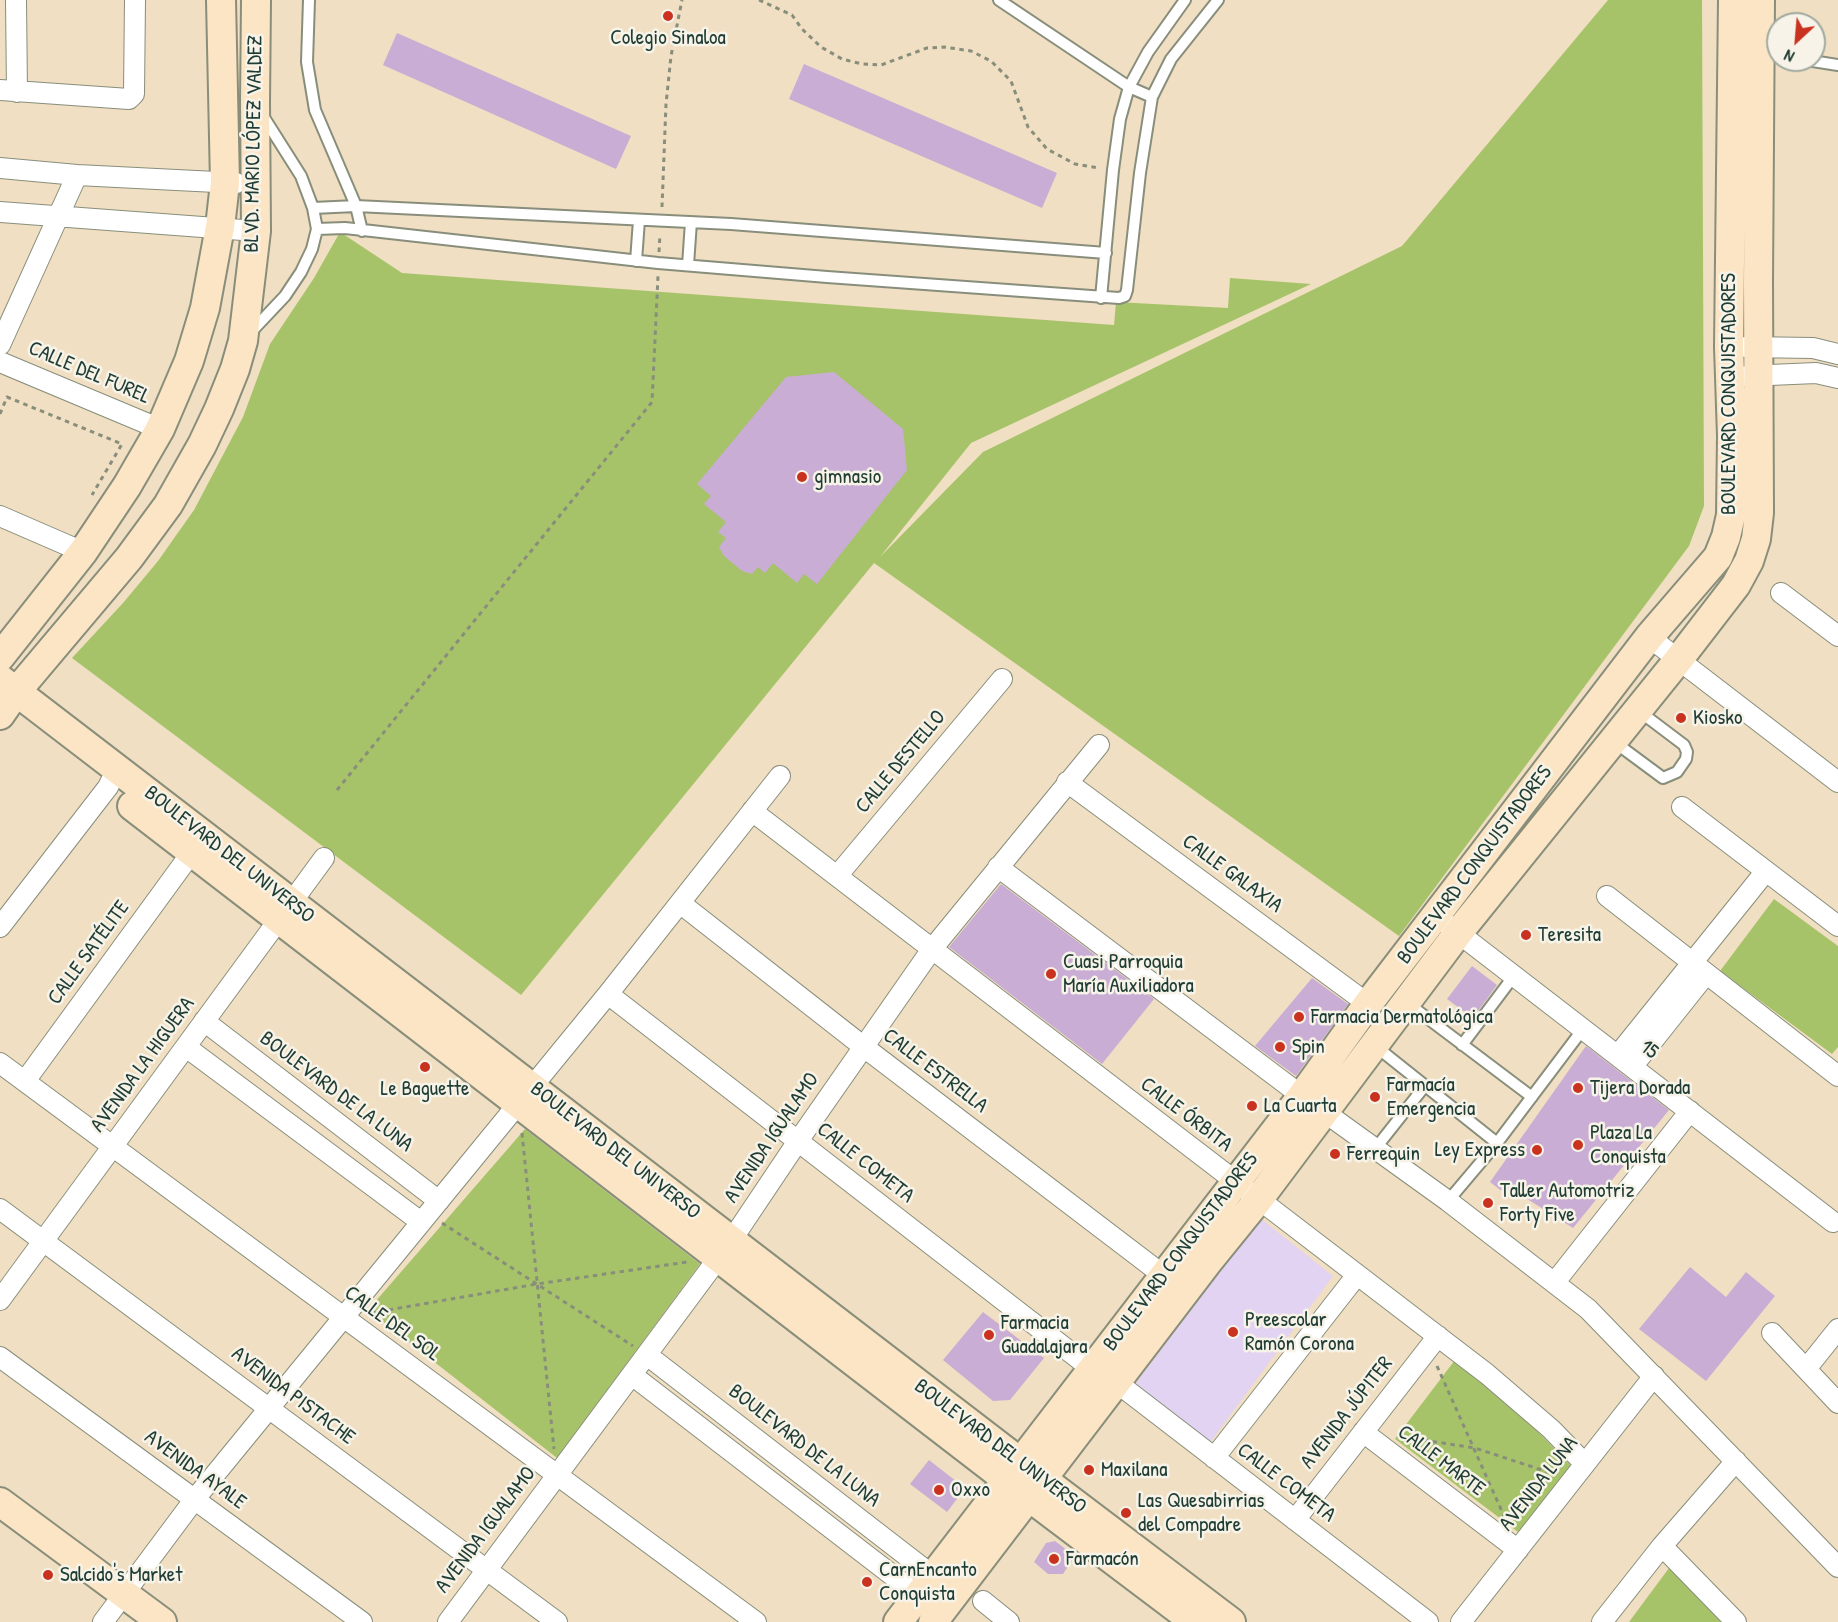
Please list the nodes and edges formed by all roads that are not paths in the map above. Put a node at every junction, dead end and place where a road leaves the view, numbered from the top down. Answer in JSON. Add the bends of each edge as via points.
{"nodes":[{"id":1,"x":16,"y":0,"type":"edge"},
{"id":2,"x":135,"y":0,"type":"edge"},
{"id":3,"x":221,"y":0,"type":"edge"},
{"id":4,"x":256,"y":0,"type":"edge"},
{"id":5,"x":309,"y":0,"type":"edge"},
{"id":6,"x":999,"y":0,"type":"edge"},
{"id":7,"x":1185,"y":0,"type":"edge"},
{"id":8,"x":1218,"y":0,"type":"edge"},
{"id":9,"x":1733,"y":0,"type":"edge"},
{"id":10,"x":1760,"y":0,"type":"edge"},
{"id":11,"x":1766,"y":37,"type":"edge"},
{"id":12,"x":1768,"y":72,"type":"edge"},
{"id":13,"x":1129,"y":87,"type":"junction"},
{"id":14,"x":9,"y":91,"type":"edge"},
{"id":15,"x":1152,"y":97,"type":"junction"},
{"id":16,"x":255,"y":103,"type":"junction"},
{"id":17,"x":0,"y":168,"type":"edge"},
{"id":18,"x":77,"y":175,"type":"junction"},
{"id":19,"x":257,"y":182,"type":"junction"},
{"id":20,"x":225,"y":183,"type":"junction"},
{"id":21,"x":356,"y":206,"type":"junction"},
{"id":22,"x":313,"y":208,"type":"junction"},
{"id":23,"x":0,"y":212,"type":"edge"},
{"id":24,"x":60,"y":215,"type":"junction"},
{"id":25,"x":639,"y":220,"type":"junction"},
{"id":26,"x":691,"y":222,"type":"junction"},
{"id":27,"x":220,"y":227,"type":"junction"},
{"id":28,"x":317,"y":229,"type":"junction"},
{"id":29,"x":256,"y":231,"type":"junction"},
{"id":30,"x":362,"y":231,"type":"junction"},
{"id":31,"x":1106,"y":253,"type":"junction"},
{"id":32,"x":636,"y":261,"type":"junction"},
{"id":33,"x":688,"y":265,"type":"junction"},
{"id":34,"x":1101,"y":297,"type":"junction"},
{"id":35,"x":243,"y":341,"type":"junction"},
{"id":36,"x":0,"y":345,"type":"edge"},
{"id":37,"x":1729,"y":347,"type":"junction"},
{"id":38,"x":1838,"y":354,"type":"edge"},
{"id":39,"x":1758,"y":361,"type":"junction"},
{"id":40,"x":0,"y":362,"type":"edge"},
{"id":41,"x":1729,"y":377,"type":"junction"},
{"id":42,"x":1838,"y":378,"type":"edge"},
{"id":43,"x":160,"y":429,"type":"junction"},
{"id":44,"x":0,"y":516,"type":"edge"},
{"id":45,"x":83,"y":552,"type":"junction"},
{"id":46,"x":1781,"y":592,"type":"dead end"},
{"id":47,"x":1838,"y":636,"type":"edge"},
{"id":48,"x":1649,"y":637,"type":"junction"},
{"id":49,"x":0,"y":657,"type":"edge"},
{"id":50,"x":1679,"y":659,"type":"junction"},
{"id":51,"x":1002,"y":679,"type":"dead end"},
{"id":52,"x":4,"y":700,"type":"edge"},
{"id":53,"x":1638,"y":710,"type":"junction"},
{"id":54,"x":1612,"y":741,"type":"junction"},
{"id":55,"x":1099,"y":745,"type":"dead end"},
{"id":56,"x":780,"y":776,"type":"dead end"},
{"id":57,"x":112,"y":778,"type":"junction"},
{"id":58,"x":1067,"y":782,"type":"junction"},
{"id":59,"x":1838,"y":782,"type":"edge"},
{"id":60,"x":1683,"y":807,"type":"dead end"},
{"id":61,"x":752,"y":811,"type":"junction"},
{"id":62,"x":192,"y":852,"type":"junction"},
{"id":63,"x":324,"y":858,"type":"dead end"},
{"id":64,"x":998,"y":867,"type":"junction"},
{"id":65,"x":1766,"y":871,"type":"junction"},
{"id":66,"x":837,"y":876,"type":"junction"},
{"id":67,"x":1607,"y":896,"type":"dead end"},
{"id":68,"x":680,"y":903,"type":"junction"},
{"id":69,"x":285,"y":911,"type":"junction"},
{"id":70,"x":1436,"y":916,"type":"junction"},
{"id":71,"x":1838,"y":926,"type":"edge"},
{"id":72,"x":0,"y":927,"type":"edge"},
{"id":73,"x":1458,"y":933,"type":"junction"},
{"id":74,"x":932,"y":950,"type":"junction"},
{"id":75,"x":1699,"y":968,"type":"junction"},
{"id":76,"x":1513,"y":977,"type":"junction"},
{"id":77,"x":608,"y":994,"type":"junction"},
{"id":78,"x":1406,"y":1001,"type":"junction"},
{"id":79,"x":1368,"y":1004,"type":"junction"},
{"id":80,"x":204,"y":1021,"type":"junction"},
{"id":81,"x":1583,"y":1029,"type":"junction"},
{"id":82,"x":1373,"y":1045,"type":"junction"},
{"id":83,"x":1461,"y":1045,"type":"junction"},
{"id":84,"x":186,"y":1047,"type":"junction"},
{"id":85,"x":864,"y":1047,"type":"junction"},
{"id":86,"x":1625,"y":1061,"type":"junction"},
{"id":87,"x":0,"y":1063,"type":"edge"},
{"id":88,"x":1835,"y":1068,"type":"edge"},
{"id":89,"x":25,"y":1082,"type":"junction"},
{"id":90,"x":1424,"y":1087,"type":"junction"},
{"id":91,"x":525,"y":1096,"type":"junction"},
{"id":92,"x":1532,"y":1097,"type":"junction"},
{"id":93,"x":1312,"y":1103,"type":"junction"},
{"id":94,"x":1690,"y":1111,"type":"junction"},
{"id":95,"x":798,"y":1141,"type":"junction"},
{"id":96,"x":1497,"y":1143,"type":"junction"},
{"id":97,"x":112,"y":1146,"type":"junction"},
{"id":98,"x":1376,"y":1149,"type":"junction"},
{"id":99,"x":1235,"y":1182,"type":"junction"},
{"id":100,"x":1258,"y":1200,"type":"junction"},
{"id":101,"x":1448,"y":1202,"type":"junction"},
{"id":102,"x":0,"y":1209,"type":"edge"},
{"id":103,"x":429,"y":1212,"type":"junction"},
{"id":104,"x":1833,"y":1222,"type":"dead end"},
{"id":105,"x":43,"y":1241,"type":"junction"},
{"id":106,"x":725,"y":1249,"type":"junction"},
{"id":107,"x":1163,"y":1275,"type":"junction"},
{"id":108,"x":1357,"y":1275,"type":"junction"},
{"id":109,"x":1555,"y":1282,"type":"junction"},
{"id":110,"x":0,"y":1300,"type":"edge"},
{"id":111,"x":343,"y":1317,"type":"junction"},
{"id":112,"x":1838,"y":1329,"type":"edge"},
{"id":113,"x":1772,"y":1333,"type":"dead end"},
{"id":114,"x":1433,"y":1342,"type":"junction"},
{"id":115,"x":646,"y":1354,"type":"junction"},
{"id":116,"x":0,"y":1357,"type":"edge"},
{"id":117,"x":1806,"y":1369,"type":"junction"},
{"id":118,"x":632,"y":1375,"type":"junction"},
{"id":119,"x":1104,"y":1376,"type":"junction"},
{"id":120,"x":1654,"y":1376,"type":"junction"},
{"id":121,"x":1838,"y":1402,"type":"edge"},
{"id":122,"x":269,"y":1408,"type":"junction"},
{"id":123,"x":1363,"y":1432,"type":"junction"},
{"id":124,"x":1214,"y":1458,"type":"junction"},
{"id":125,"x":1736,"y":1461,"type":"junction"},
{"id":126,"x":1579,"y":1472,"type":"junction"},
{"id":127,"x":557,"y":1475,"type":"junction"},
{"id":128,"x":1024,"y":1479,"type":"junction"},
{"id":129,"x":829,"y":1495,"type":"junction"},
{"id":130,"x":194,"y":1500,"type":"junction"},
{"id":131,"x":0,"y":1503,"type":"edge"},
{"id":132,"x":814,"y":1515,"type":"junction"},
{"id":133,"x":1295,"y":1520,"type":"junction"},
{"id":134,"x":0,"y":1526,"type":"edge"},
{"id":135,"x":1662,"y":1546,"type":"junction"},
{"id":136,"x":1518,"y":1550,"type":"junction"},
{"id":137,"x":1838,"y":1567,"type":"edge"},
{"id":138,"x":487,"y":1570,"type":"junction"},
{"id":139,"x":926,"y":1586,"type":"junction"},
{"id":140,"x":983,"y":1600,"type":"dead end"},
{"id":141,"x":117,"y":1612,"type":"edge"},
{"id":142,"x":745,"y":1619,"type":"edge"},
{"id":143,"x":162,"y":1622,"type":"edge"},
{"id":144,"x":362,"y":1622,"type":"edge"},
{"id":145,"x":448,"y":1622,"type":"edge"},
{"id":146,"x":557,"y":1622,"type":"edge"},
{"id":147,"x":898,"y":1622,"type":"edge"},
{"id":148,"x":933,"y":1622,"type":"edge"},
{"id":149,"x":1009,"y":1622,"type":"edge"},
{"id":150,"x":1194,"y":1622,"type":"edge"},
{"id":151,"x":1231,"y":1622,"type":"edge"},
{"id":152,"x":1428,"y":1622,"type":"edge"},
{"id":153,"x":1461,"y":1622,"type":"edge"},
{"id":154,"x":1602,"y":1622,"type":"edge"},
{"id":155,"x":1737,"y":1622,"type":"edge"}],
"edges":[{"from":1,"to":14,"type":"street"},
{"from":2,"to":14,"type":"street","via":[[132,97],[124,100]]},
{"from":3,"to":20,"type":"street","name":"BLVD. MARIO LÓPEZ VALDEZ"},
{"from":4,"to":16,"type":"street","name":"BLVD. MARIO LÓPEZ VALDEZ"},
{"from":5,"to":21,"type":"lane","via":[[307,62],[315,110]]},
{"from":6,"to":13,"type":"lane"},
{"from":7,"to":13,"type":"lane"},
{"from":8,"to":15,"type":"lane","via":[[1171,59]]},
{"from":9,"to":37,"type":"street","name":"BOULEVARD CONQUISTADORES"},
{"from":10,"to":11,"type":"street","name":"BOULEVARD CONQUISTADORES"},
{"from":12,"to":39,"type":"street","name":"BOULEVARD CONQUISTADORES"},
{"from":13,"to":15,"type":"lane"},
{"from":13,"to":31,"type":"lane","via":[[1120,119]]},
{"from":15,"to":34,"type":"lane","via":[[1127,290],[1119,298]]},
{"from":16,"to":19,"type":"street","name":"BLVD. MARIO LÓPEZ VALDEZ"},
{"from":16,"to":22,"type":"lane","via":[[301,176]]},
{"from":17,"to":18,"type":"street"},
{"from":18,"to":20,"type":"street"},
{"from":18,"to":24,"type":"street"},
{"from":19,"to":20,"type":"street"},
{"from":19,"to":29,"type":"street","name":"BLVD. MARIO LÓPEZ VALDEZ"},
{"from":20,"to":27,"type":"street","name":"BLVD. MARIO LÓPEZ VALDEZ"},
{"from":21,"to":22,"type":"lane"},
{"from":21,"to":25,"type":"lane"},
{"from":21,"to":30,"type":"lane"},
{"from":22,"to":28,"type":"lane"},
{"from":23,"to":24,"type":"street"},
{"from":24,"to":27,"type":"street"},
{"from":24,"to":36,"type":"street"},
{"from":25,"to":26,"type":"lane"},
{"from":25,"to":32,"type":"lane"},
{"from":26,"to":31,"type":"lane"},
{"from":26,"to":33,"type":"lane"},
{"from":27,"to":29,"type":"street"},
{"from":27,"to":43,"type":"street","name":"BLVD. MARIO LÓPEZ VALDEZ","via":[[202,319]]},
{"from":28,"to":30,"type":"lane"},
{"from":28,"to":35,"type":"lane","via":[[296,280]]},
{"from":29,"to":35,"type":"street","name":"BLVD. MARIO LÓPEZ VALDEZ"},
{"from":30,"to":32,"type":"lane"},
{"from":31,"to":34,"type":"lane"},
{"from":32,"to":33,"type":"lane"},
{"from":33,"to":34,"type":"lane"},
{"from":35,"to":52,"type":"street","name":"BLVD. MARIO LÓPEZ VALDEZ","via":[[219,409],[168,505],[98,598]]},
{"from":37,"to":39,"type":"street"},
{"from":37,"to":41,"type":"street","name":"BOULEVARD CONQUISTADORES"},
{"from":38,"to":39,"type":"street","via":[[1813,348]]},
{"from":39,"to":41,"type":"street"},
{"from":39,"to":42,"type":"street"},
{"from":39,"to":50,"type":"street","name":"BOULEVARD CONQUISTADORES","via":[[1756,539],[1736,585]]},
{"from":40,"to":43,"type":"street","name":"CALLE DEL FUREL"},
{"from":41,"to":48,"type":"street","name":"BOULEVARD CONQUISTADORES","via":[[1731,514],[1726,537],[1718,557]]},
{"from":43,"to":45,"type":"street","name":"BLVD. MARIO LÓPEZ VALDEZ"},
{"from":44,"to":45,"type":"street"},
{"from":45,"to":49,"type":"street","name":"BLVD. MARIO LÓPEZ VALDEZ"},
{"from":46,"to":47,"type":"street"},
{"from":48,"to":50,"type":"street"},
{"from":48,"to":70,"type":"street","name":"BOULEVARD CONQUISTADORES"},
{"from":50,"to":53,"type":"street","name":"BOULEVARD CONQUISTADORES"},
{"from":50,"to":59,"type":"street"},
{"from":51,"to":66,"type":"street","name":"CALLE DESTELLO"},
{"from":52,"to":57,"type":"street","name":"BOULEVARD DEL UNIVERSO"},
{"from":53,"to":54,"type":"street","name":"BOULEVARD CONQUISTADORES"},
{"from":53,"to":54,"type":"lane","via":[[1684,745],[1686,759],[1677,772],[1664,778]]},
{"from":54,"to":73,"type":"street","name":"BOULEVARD CONQUISTADORES"},
{"from":55,"to":58,"type":"street","name":"AVENIDA IGUALAMO"},
{"from":56,"to":61,"type":"street"},
{"from":57,"to":62,"type":"street","name":"BOULEVARD DEL UNIVERSO"},
{"from":57,"to":69,"type":"street","name":"BOULEVARD DEL UNIVERSO"},
{"from":57,"to":72,"type":"street"},
{"from":58,"to":64,"type":"street","name":"AVENIDA IGUALAMO"},
{"from":58,"to":79,"type":"street","name":"CALLE GALAXIA"},
{"from":60,"to":65,"type":"street"},
{"from":61,"to":66,"type":"street","name":"CALLE ÓRBITA"},
{"from":61,"to":68,"type":"street"},
{"from":62,"to":69,"type":"street","name":"BOULEVARD DEL UNIVERSO"},
{"from":62,"to":89,"type":"street","name":"CALLE SATÉLITE"},
{"from":63,"to":69,"type":"street","name":"AVENIDA LA HIGUERA"},
{"from":64,"to":74,"type":"street","name":"AVENIDA IGUALAMO"},
{"from":64,"to":93,"type":"street"},
{"from":65,"to":71,"type":"street"},
{"from":65,"to":75,"type":"street"},
{"from":66,"to":74,"type":"street","name":"CALLE ÓRBITA"},
{"from":67,"to":75,"type":"street"},
{"from":68,"to":77,"type":"street"},
{"from":68,"to":85,"type":"street","name":"CALLE ESTRELLA"},
{"from":69,"to":80,"type":"street","name":"AVENIDA LA HIGUERA"},
{"from":69,"to":91,"type":"street","name":"BOULEVARD DEL UNIVERSO"},
{"from":70,"to":73,"type":"street","name":"15"},
{"from":70,"to":79,"type":"street","name":"BOULEVARD CONQUISTADORES"},
{"from":73,"to":76,"type":"street","name":"15"},
{"from":73,"to":78,"type":"street","name":"BOULEVARD CONQUISTADORES"},
{"from":74,"to":85,"type":"street","name":"AVENIDA IGUALAMO"},
{"from":74,"to":99,"type":"street","name":"CALLE ÓRBITA"},
{"from":75,"to":86,"type":"street"},
{"from":75,"to":88,"type":"street"},
{"from":76,"to":81,"type":"street","name":"15"},
{"from":76,"to":83,"type":"lane"},
{"from":77,"to":91,"type":"street"},
{"from":77,"to":95,"type":"street","name":"CALLE COMETA"},
{"from":78,"to":82,"type":"street","name":"BOULEVARD CONQUISTADORES"},
{"from":78,"to":83,"type":"lane"},
{"from":79,"to":93,"type":"street","name":"BOULEVARD CONQUISTADORES"},
{"from":80,"to":84,"type":"street","name":"AVENIDA LA HIGUERA"},
{"from":80,"to":103,"type":"street","name":"BOULEVARD DE LA LUNA"},
{"from":81,"to":86,"type":"street","name":"15"},
{"from":81,"to":92,"type":"lane"},
{"from":82,"to":90,"type":"lane"},
{"from":82,"to":93,"type":"street","name":"BOULEVARD CONQUISTADORES"},
{"from":83,"to":92,"type":"lane"},
{"from":84,"to":97,"type":"street","name":"AVENIDA LA HIGUERA"},
{"from":84,"to":103,"type":"street"},
{"from":85,"to":95,"type":"street","name":"AVENIDA IGUALAMO"},
{"from":85,"to":107,"type":"street","name":"CALLE ESTRELLA"},
{"from":86,"to":94,"type":"street","name":"15"},
{"from":87,"to":89,"type":"street","name":"CALLE DEL SOL"},
{"from":89,"to":97,"type":"street","name":"CALLE DEL SOL"},
{"from":90,"to":96,"type":"lane"},
{"from":90,"to":98,"type":"lane"},
{"from":91,"to":103,"type":"street"},
{"from":91,"to":106,"type":"street","name":"BOULEVARD DEL UNIVERSO"},
{"from":92,"to":96,"type":"lane"},
{"from":93,"to":98,"type":"street"},
{"from":93,"to":99,"type":"street","name":"BOULEVARD CONQUISTADORES"},
{"from":93,"to":100,"type":"street","name":"BOULEVARD CONQUISTADORES"},
{"from":94,"to":104,"type":"street","name":"15"},
{"from":94,"to":109,"type":"street"},
{"from":95,"to":106,"type":"street","name":"AVENIDA IGUALAMO"},
{"from":95,"to":119,"type":"street","name":"CALLE COMETA"},
{"from":96,"to":101,"type":"lane"},
{"from":97,"to":105,"type":"street","name":"AVENIDA LA HIGUERA"},
{"from":97,"to":111,"type":"street","name":"CALLE DEL SOL"},
{"from":98,"to":101,"type":"street"},
{"from":99,"to":100,"type":"street","name":"CALLE ÓRBITA"},
{"from":99,"to":107,"type":"street","name":"BOULEVARD CONQUISTADORES"},
{"from":100,"to":108,"type":"street","name":"CALLE ÓRBITA"},
{"from":100,"to":119,"type":"street","name":"BOULEVARD CONQUISTADORES"},
{"from":101,"to":109,"type":"street"},
{"from":102,"to":105,"type":"street","name":"AVENIDA PISTACHE"},
{"from":103,"to":111,"type":"street"},
{"from":105,"to":110,"type":"street","name":"AVENIDA LA HIGUERA"},
{"from":105,"to":122,"type":"street","name":"AVENIDA PISTACHE"},
{"from":106,"to":115,"type":"street","name":"AVENIDA IGUALAMO"},
{"from":106,"to":128,"type":"street","name":"BOULEVARD DEL UNIVERSO"},
{"from":107,"to":119,"type":"street","name":"BOULEVARD CONQUISTADORES"},
{"from":108,"to":114,"type":"street","name":"CALLE ÓRBITA"},
{"from":108,"to":124,"type":"street"},
{"from":109,"to":120,"type":"street"},
{"from":111,"to":122,"type":"street"},
{"from":111,"to":127,"type":"street","name":"CALLE DEL SOL"},
{"from":112,"to":117,"type":"street"},
{"from":113,"to":117,"type":"street"},
{"from":114,"to":123,"type":"street","name":"AVENIDA JÚPITER"},
{"from":114,"to":126,"type":"street","name":"CALLE ÓRBITA","via":[[1516,1398],[1551,1429]]},
{"from":115,"to":118,"type":"street","name":"AVENIDA IGUALAMO"},
{"from":115,"to":129,"type":"street","name":"BOULEVARD DE LA LUNA"},
{"from":116,"to":130,"type":"street","name":"AVENIDA AYALE"},
{"from":117,"to":121,"type":"street"},
{"from":118,"to":127,"type":"street","name":"AVENIDA IGUALAMO"},
{"from":118,"to":132,"type":"street"},
{"from":119,"to":124,"type":"street","name":"CALLE COMETA"},
{"from":119,"to":128,"type":"street","name":"BOULEVARD CONQUISTADORES"},
{"from":120,"to":125,"type":"street"},
{"from":120,"to":126,"type":"street","name":"AVENIDA LUNA"},
{"from":122,"to":130,"type":"street"},
{"from":122,"to":138,"type":"street","name":"AVENIDA PISTACHE"},
{"from":123,"to":133,"type":"street","name":"AVENIDA JÚPITER"},
{"from":123,"to":136,"type":"street","name":"CALLE MARTE"},
{"from":124,"to":133,"type":"street","name":"CALLE COMETA"},
{"from":125,"to":135,"type":"street"},
{"from":125,"to":137,"type":"street"},
{"from":126,"to":136,"type":"street","name":"AVENIDA LUNA"},
{"from":127,"to":138,"type":"street","name":"AVENIDA IGUALAMO"},
{"from":127,"to":142,"type":"street","name":"CALLE DEL SOL"},
{"from":128,"to":139,"type":"street","name":"BOULEVARD CONQUISTADORES"},
{"from":128,"to":148,"type":"street","name":"BOULEVARD CONQUISTADORES"},
{"from":128,"to":150,"type":"street","name":"BOULEVARD DEL UNIVERSO"},
{"from":128,"to":151,"type":"street","name":"BOULEVARD DEL UNIVERSO"},
{"from":129,"to":132,"type":"street"},
{"from":129,"to":139,"type":"street","name":"BOULEVARD DE LA LUNA"},
{"from":130,"to":141,"type":"street"},
{"from":130,"to":144,"type":"street","name":"AVENIDA AYALE"},
{"from":131,"to":141,"type":"street"},
{"from":132,"to":139,"type":"street"},
{"from":133,"to":152,"type":"street","name":"CALLE COMETA"},
{"from":134,"to":141,"type":"street"},
{"from":135,"to":154,"type":"street"},
{"from":135,"to":155,"type":"street"},
{"from":136,"to":153,"type":"street","name":"AVENIDA LUNA"},
{"from":138,"to":145,"type":"street","name":"AVENIDA IGUALAMO"},
{"from":138,"to":146,"type":"street","name":"AVENIDA PISTACHE"},
{"from":139,"to":147,"type":"street","name":"BOULEVARD CONQUISTADORES"},
{"from":140,"to":149,"type":"street"},
{"from":141,"to":143,"type":"street"}]}
